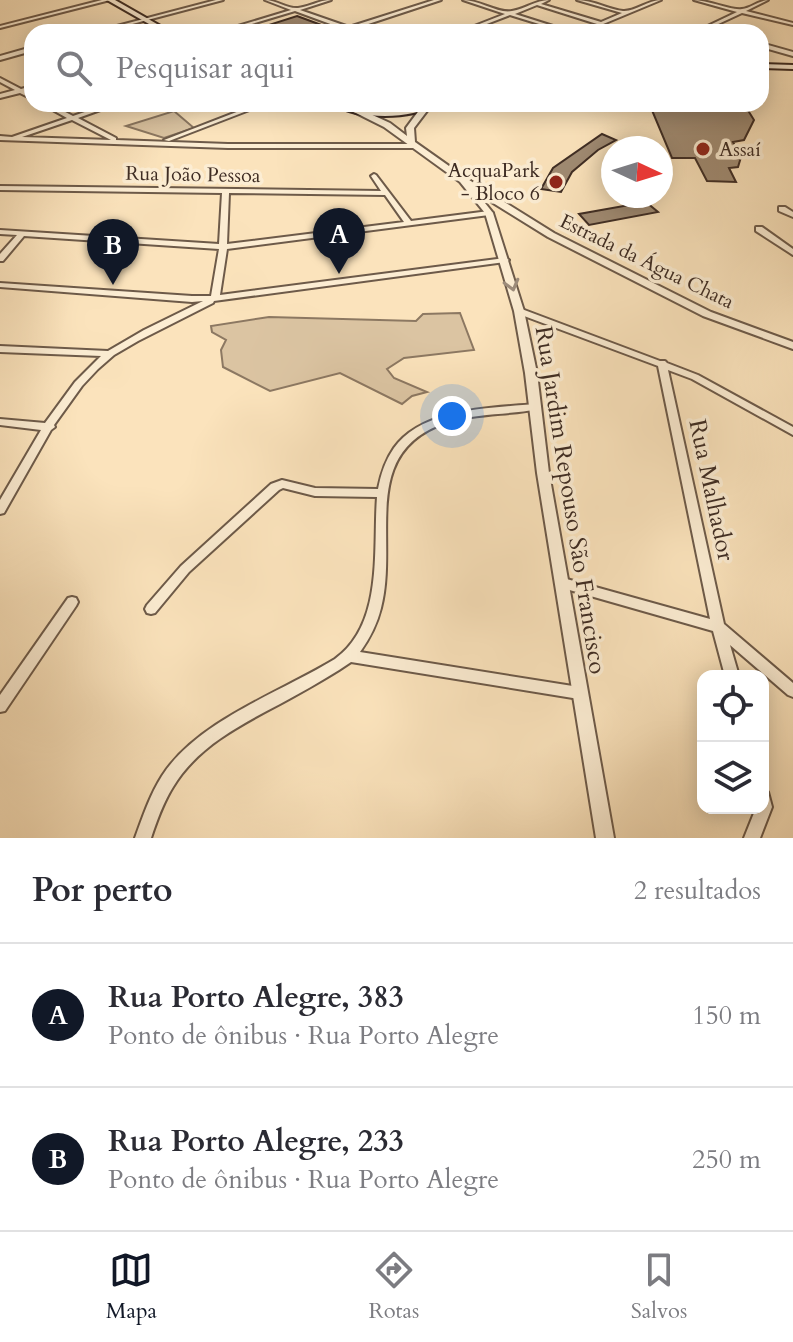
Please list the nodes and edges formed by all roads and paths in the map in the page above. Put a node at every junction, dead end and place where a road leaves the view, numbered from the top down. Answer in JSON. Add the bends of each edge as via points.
{"nodes":[{"id":1,"x":109,"y":0,"type":"edge"},
{"id":2,"x":221,"y":0,"type":"edge"},
{"id":3,"x":267,"y":0,"type":"edge"},
{"id":4,"x":329,"y":0,"type":"edge"},
{"id":5,"x":439,"y":0,"type":"edge"},
{"id":6,"x":465,"y":0,"type":"edge"},
{"id":7,"x":547,"y":0,"type":"edge"},
{"id":8,"x":579,"y":0,"type":"edge"},
{"id":9,"x":659,"y":0,"type":"edge"},
{"id":10,"x":696,"y":0,"type":"edge"},
{"id":11,"x":766,"y":0,"type":"edge"},
{"id":12,"x":537,"y":4,"type":"junction"},
{"id":13,"x":294,"y":10,"type":"junction"},
{"id":14,"x":742,"y":11,"type":"junction"},
{"id":15,"x":625,"y":13,"type":"junction"},
{"id":16,"x":509,"y":14,"type":"junction"},
{"id":17,"x":145,"y":19,"type":"junction"},
{"id":18,"x":600,"y":23,"type":"joint"},
{"id":19,"x":126,"y":24,"type":"edge"},
{"id":20,"x":154,"y":24,"type":"edge"},
{"id":21,"x":247,"y":24,"type":"edge"},
{"id":22,"x":335,"y":24,"type":"edge"},
{"id":23,"x":365,"y":24,"type":"edge"},
{"id":24,"x":482,"y":24,"type":"edge"},
{"id":25,"x":543,"y":24,"type":"edge"},
{"id":26,"x":715,"y":24,"type":"edge"},
{"id":27,"x":793,"y":24,"type":"edge"},
{"id":28,"x":0,"y":27,"type":"edge"},
{"id":29,"x":769,"y":47,"type":"edge"},
{"id":30,"x":24,"y":51,"type":"edge"},
{"id":31,"x":793,"y":54,"type":"edge"},
{"id":32,"x":0,"y":58,"type":"edge"},
{"id":33,"x":769,"y":66,"type":"edge"},
{"id":34,"x":793,"y":67,"type":"edge"},
{"id":35,"x":0,"y":80,"type":"edge"},
{"id":36,"x":24,"y":90,"type":"edge"},
{"id":37,"x":20,"y":91,"type":"junction"},
{"id":38,"x":24,"y":93,"type":"edge"},
{"id":39,"x":0,"y":96,"type":"edge"},
{"id":40,"x":60,"y":112,"type":"edge"},
{"id":41,"x":89,"y":112,"type":"edge"},
{"id":42,"x":241,"y":112,"type":"edge"},
{"id":43,"x":362,"y":112,"type":"edge"},
{"id":44,"x":423,"y":112,"type":"edge"},
{"id":45,"x":71,"y":118,"type":"junction"},
{"id":46,"x":0,"y":138,"type":"edge"},
{"id":47,"x":9,"y":138,"type":"junction"},
{"id":48,"x":120,"y":141,"type":"junction"},
{"id":49,"x":162,"y":143,"type":"junction"},
{"id":50,"x":414,"y":144,"type":"junction"},
{"id":51,"x":374,"y":176,"type":"dead end"},
{"id":52,"x":463,"y":180,"type":"junction"},
{"id":53,"x":0,"y":188,"type":"edge"},
{"id":54,"x":226,"y":191,"type":"junction"},
{"id":55,"x":385,"y":193,"type":"junction"},
{"id":56,"x":793,"y":206,"type":"edge"},
{"id":57,"x":489,"y":213,"type":"junction"},
{"id":58,"x":793,"y":215,"type":"edge"},
{"id":59,"x":409,"y":223,"type":"junction"},
{"id":60,"x":759,"y":229,"type":"dead end"},
{"id":61,"x":0,"y":232,"type":"edge"},
{"id":62,"x":22,"y":234,"type":"junction"},
{"id":63,"x":223,"y":247,"type":"junction"},
{"id":64,"x":793,"y":253,"type":"edge"},
{"id":65,"x":0,"y":259,"type":"edge"},
{"id":66,"x":505,"y":260,"type":"junction"},
{"id":67,"x":0,"y":285,"type":"edge"},
{"id":68,"x":215,"y":298,"type":"junction"},
{"id":69,"x":519,"y":311,"type":"junction"},
{"id":70,"x":793,"y":346,"type":"edge"},
{"id":71,"x":0,"y":349,"type":"edge"},
{"id":72,"x":110,"y":354,"type":"junction"},
{"id":73,"x":662,"y":363,"type":"junction"},
{"id":74,"x":536,"y":407,"type":"junction"},
{"id":75,"x":0,"y":422,"type":"edge"},
{"id":76,"x":50,"y":427,"type":"junction"},
{"id":77,"x":793,"y":431,"type":"edge"},
{"id":78,"x":381,"y":493,"type":"junction"},
{"id":79,"x":0,"y":510,"type":"edge"},
{"id":80,"x":563,"y":583,"type":"junction"},
{"id":81,"x":72,"y":602,"type":"dead end"},
{"id":82,"x":151,"y":609,"type":"dead end"},
{"id":83,"x":718,"y":627,"type":"junction"},
{"id":84,"x":350,"y":656,"type":"junction"},
{"id":85,"x":730,"y":670,"type":"edge"},
{"id":86,"x":793,"y":691,"type":"edge"},
{"id":87,"x":579,"y":693,"type":"junction"},
{"id":88,"x":0,"y":706,"type":"edge"},
{"id":89,"x":761,"y":814,"type":"edge"},
{"id":90,"x":143,"y":838,"type":"edge"},
{"id":91,"x":605,"y":838,"type":"edge"},
{"id":92,"x":752,"y":838,"type":"edge"}],
"edges":[{"from":1,"to":17,"type":"main road"},
{"from":1,"to":28,"type":"street"},
{"from":2,"to":17,"type":"street"},
{"from":3,"to":13,"type":"street"},
{"from":4,"to":13,"type":"street"},
{"from":5,"to":23,"type":"street"},
{"from":6,"to":16,"type":"street"},
{"from":7,"to":12,"type":"street"},
{"from":8,"to":15,"type":"street"},
{"from":9,"to":15,"type":"street"},
{"from":10,"to":14,"type":"street"},
{"from":11,"to":14,"type":"street"},
{"from":12,"to":16,"type":"street"},
{"from":12,"to":18,"type":"street"},
{"from":13,"to":21,"type":"street"},
{"from":13,"to":22,"type":"street"},
{"from":14,"to":26,"type":"street"},
{"from":14,"to":27,"type":"street"},
{"from":15,"to":18,"type":"street"},
{"from":16,"to":24,"type":"street"},
{"from":16,"to":25,"type":"street"},
{"from":17,"to":19,"type":"street"},
{"from":17,"to":20,"type":"main road"},
{"from":29,"to":31,"type":"street"},
{"from":30,"to":32,"type":"street"},
{"from":33,"to":34,"type":"main road"},
{"from":35,"to":37,"type":"street"},
{"from":36,"to":37,"type":"street"},
{"from":37,"to":38,"type":"street"},
{"from":37,"to":39,"type":"street"},
{"from":40,"to":45,"type":"street"},
{"from":41,"to":45,"type":"street"},
{"from":42,"to":49,"type":"street"},
{"from":43,"to":50,"type":"street","name":"Estrada da Água Chata"},
{"from":44,"to":50,"type":"street","via":[[410,128]]},
{"from":45,"to":47,"type":"street"},
{"from":45,"to":48,"type":"street"},
{"from":46,"to":47,"type":"street"},
{"from":47,"to":48,"type":"street"},
{"from":48,"to":49,"type":"street"},
{"from":49,"to":50,"type":"street"},
{"from":50,"to":52,"type":"street","name":"Estrada da Água Chata"},
{"from":51,"to":55,"type":"street"},
{"from":52,"to":57,"type":"street","name":"Rua Jardim Repouso São Francisco"},
{"from":52,"to":70,"type":"street","name":"Estrada da Água Chata","via":[[608,265],[707,314]]},
{"from":53,"to":54,"type":"street","name":"Rua João Pessoa"},
{"from":54,"to":55,"type":"street","name":"Rua João Pessoa"},
{"from":54,"to":63,"type":"street"},
{"from":55,"to":59,"type":"street"},
{"from":56,"to":58,"type":"street","via":[[782,209]]},
{"from":57,"to":59,"type":"street"},
{"from":57,"to":66,"type":"street","name":"Rua Jardim Repouso São Francisco"},
{"from":59,"to":63,"type":"street"},
{"from":60,"to":64,"type":"street"},
{"from":61,"to":62,"type":"street"},
{"from":62,"to":63,"type":"street"},
{"from":62,"to":65,"type":"street"},
{"from":63,"to":68,"type":"street"},
{"from":66,"to":68,"type":"street"},
{"from":66,"to":69,"type":"street","name":"Rua Jardim Repouso São Francisco","one_way":true},
{"from":67,"to":68,"type":"street"},
{"from":68,"to":72,"type":"street"},
{"from":69,"to":73,"type":"street"},
{"from":69,"to":74,"type":"street","name":"Rua Jardim Repouso São Francisco"},
{"from":71,"to":72,"type":"street"},
{"from":72,"to":76,"type":"street","via":[[70,396]]},
{"from":73,"to":77,"type":"street"},
{"from":73,"to":83,"type":"street","name":"Rua Malhador"},
{"from":74,"to":78,"type":"street","via":[[469,414],[427,426],[398,449]]},
{"from":74,"to":80,"type":"street","name":"Rua Jardim Repouso São Francisco"},
{"from":75,"to":76,"type":"street"},
{"from":76,"to":79,"type":"street"},
{"from":78,"to":82,"type":"street","via":[[275,487],[185,569]]},
{"from":78,"to":84,"type":"street","via":[[378,591],[368,627]]},
{"from":80,"to":83,"type":"street"},
{"from":80,"to":87,"type":"street","name":"Rua Jardim Repouso São Francisco"},
{"from":81,"to":88,"type":"street"},
{"from":83,"to":85,"type":"street","name":"Rua Malhador"},
{"from":83,"to":86,"type":"street"},
{"from":84,"to":87,"type":"street"},
{"from":84,"to":90,"type":"street","via":[[193,748],[160,791]]},
{"from":87,"to":91,"type":"street","name":"Rua Jardim Repouso São Francisco"},
{"from":89,"to":92,"type":"street"}]}
